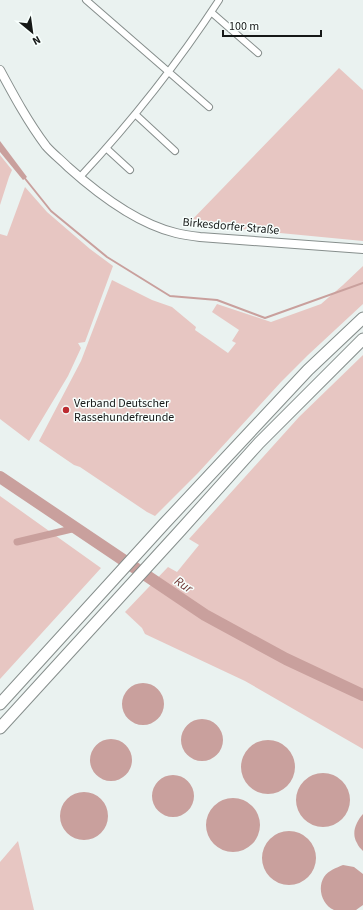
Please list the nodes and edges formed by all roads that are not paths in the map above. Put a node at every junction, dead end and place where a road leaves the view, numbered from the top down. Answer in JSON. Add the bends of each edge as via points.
{"nodes":[{"id":1,"x":86,"y":0,"type":"edge"},
{"id":2,"x":219,"y":0,"type":"edge"},
{"id":3,"x":211,"y":12,"type":"junction"},
{"id":4,"x":258,"y":54,"type":"dead end"},
{"id":5,"x":0,"y":70,"type":"edge"},
{"id":6,"x":169,"y":71,"type":"junction"},
{"id":7,"x":210,"y":107,"type":"dead end"},
{"id":8,"x":135,"y":114,"type":"junction"},
{"id":9,"x":106,"y":148,"type":"junction"},
{"id":10,"x":175,"y":151,"type":"dead end"},
{"id":11,"x":130,"y":170,"type":"dead end"},
{"id":12,"x":80,"y":178,"type":"junction"},
{"id":13,"x":363,"y":250,"type":"edge"},
{"id":14,"x":363,"y":318,"type":"edge"},
{"id":15,"x":363,"y":339,"type":"edge"},
{"id":16,"x":0,"y":704,"type":"edge"},
{"id":17,"x":0,"y":728,"type":"edge"}],
"edges":[{"from":1,"to":6,"type":"street"},
{"from":2,"to":3,"type":"street"},
{"from":3,"to":4,"type":"street"},
{"from":3,"to":6,"type":"street"},
{"from":5,"to":12,"type":"main road","name":"Birkesdorfer Straße","via":[[26,117],[47,147]]},
{"from":6,"to":7,"type":"street"},
{"from":6,"to":8,"type":"street"},
{"from":8,"to":9,"type":"street"},
{"from":8,"to":10,"type":"street"},
{"from":9,"to":11,"type":"street"},
{"from":9,"to":12,"type":"street"},
{"from":12,"to":13,"type":"main road","name":"Birkesdorfer Straße","via":[[120,208],[176,233]]},
{"from":14,"to":16,"type":"highway","via":[[308,370]]},
{"from":15,"to":17,"type":"highway","via":[[259,443]]}]}
